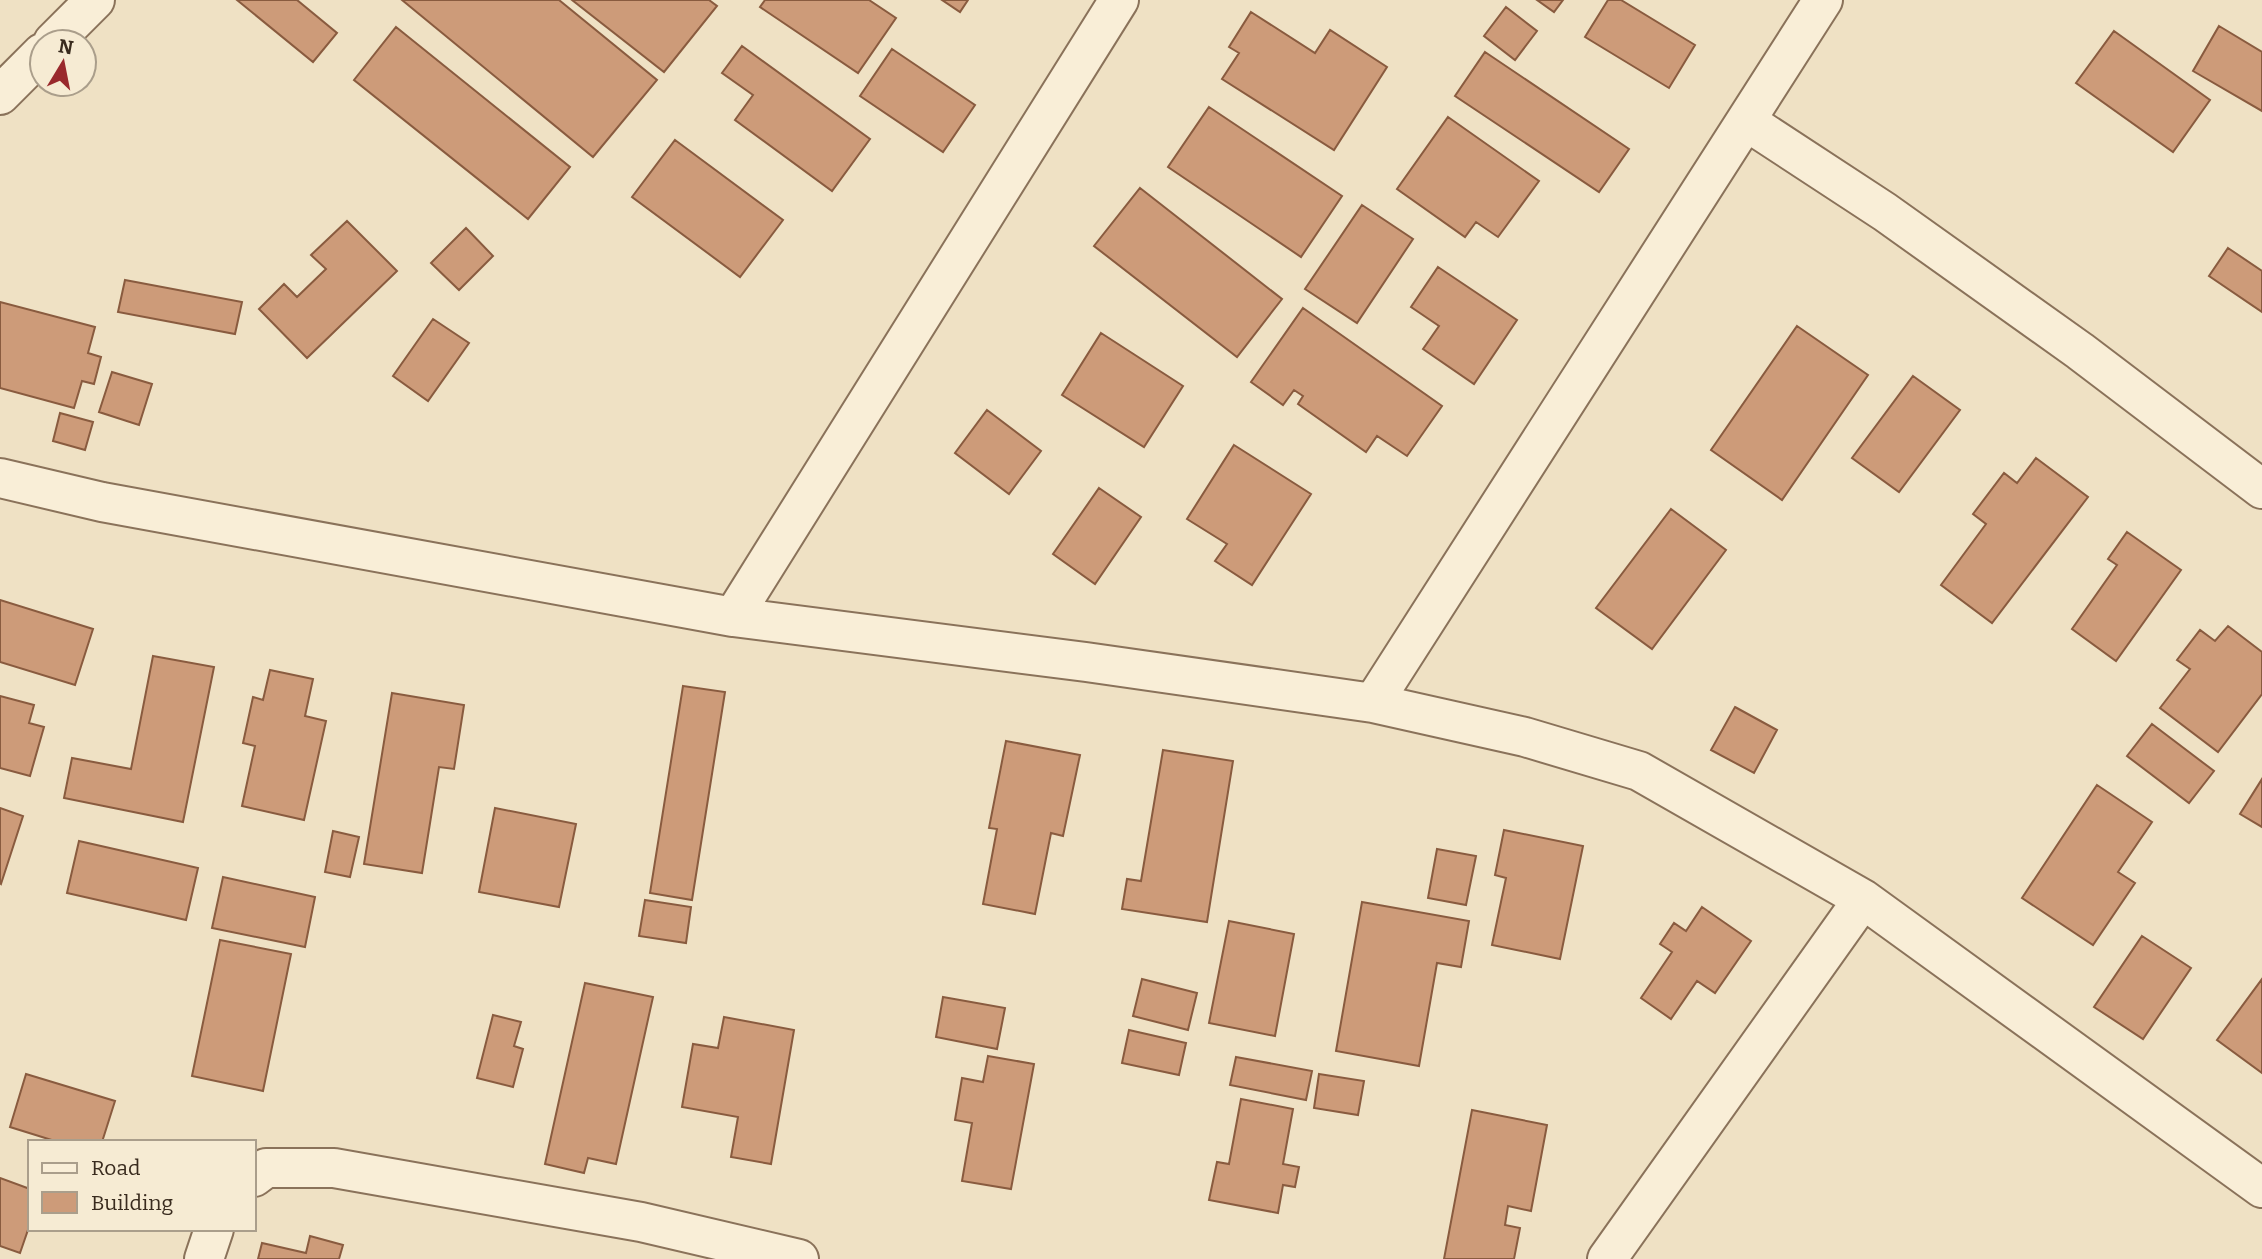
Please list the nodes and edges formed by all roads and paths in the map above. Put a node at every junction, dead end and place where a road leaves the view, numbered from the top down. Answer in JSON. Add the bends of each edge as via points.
{"nodes":[{"id":1,"x":95,"y":0,"type":"edge"},
{"id":2,"x":1119,"y":0,"type":"edge"},
{"id":3,"x":1823,"y":0,"type":"edge"},
{"id":4,"x":67,"y":28,"type":"edge"},
{"id":5,"x":28,"y":67,"type":"edge"},
{"id":6,"x":0,"y":94,"type":"edge"},
{"id":7,"x":1746,"y":121,"type":"junction"},
{"id":8,"x":0,"y":478,"type":"edge"},
{"id":9,"x":2262,"y":489,"type":"edge"},
{"id":10,"x":733,"y":617,"type":"junction"},
{"id":11,"x":1373,"y":703,"type":"junction"},
{"id":12,"x":1863,"y":899,"type":"junction"},
{"id":13,"x":256,"y":1176,"type":"edge"},
{"id":14,"x":2262,"y":1188,"type":"edge"},
{"id":15,"x":213,"y":1231,"type":"edge"},
{"id":16,"x":204,"y":1259,"type":"edge"},
{"id":17,"x":799,"y":1259,"type":"edge"},
{"id":18,"x":1606,"y":1259,"type":"edge"}],
"edges":[{"from":1,"to":4,"type":"street"},
{"from":2,"to":10,"type":"street"},
{"from":3,"to":7,"type":"street"},
{"from":5,"to":6,"type":"street"},
{"from":7,"to":9,"type":"street","via":[[1918,235]]},
{"from":7,"to":11,"type":"street"},
{"from":8,"to":10,"type":"street","via":[[102,502]]},
{"from":10,"to":11,"type":"street"},
{"from":11,"to":12,"type":"street","via":[[1525,737],[1639,771]]},
{"from":12,"to":14,"type":"street"},
{"from":12,"to":18,"type":"street"},
{"from":13,"to":17,"type":"street","via":[[266,1168],[334,1168],[641,1222]]},
{"from":15,"to":16,"type":"street"}]}
